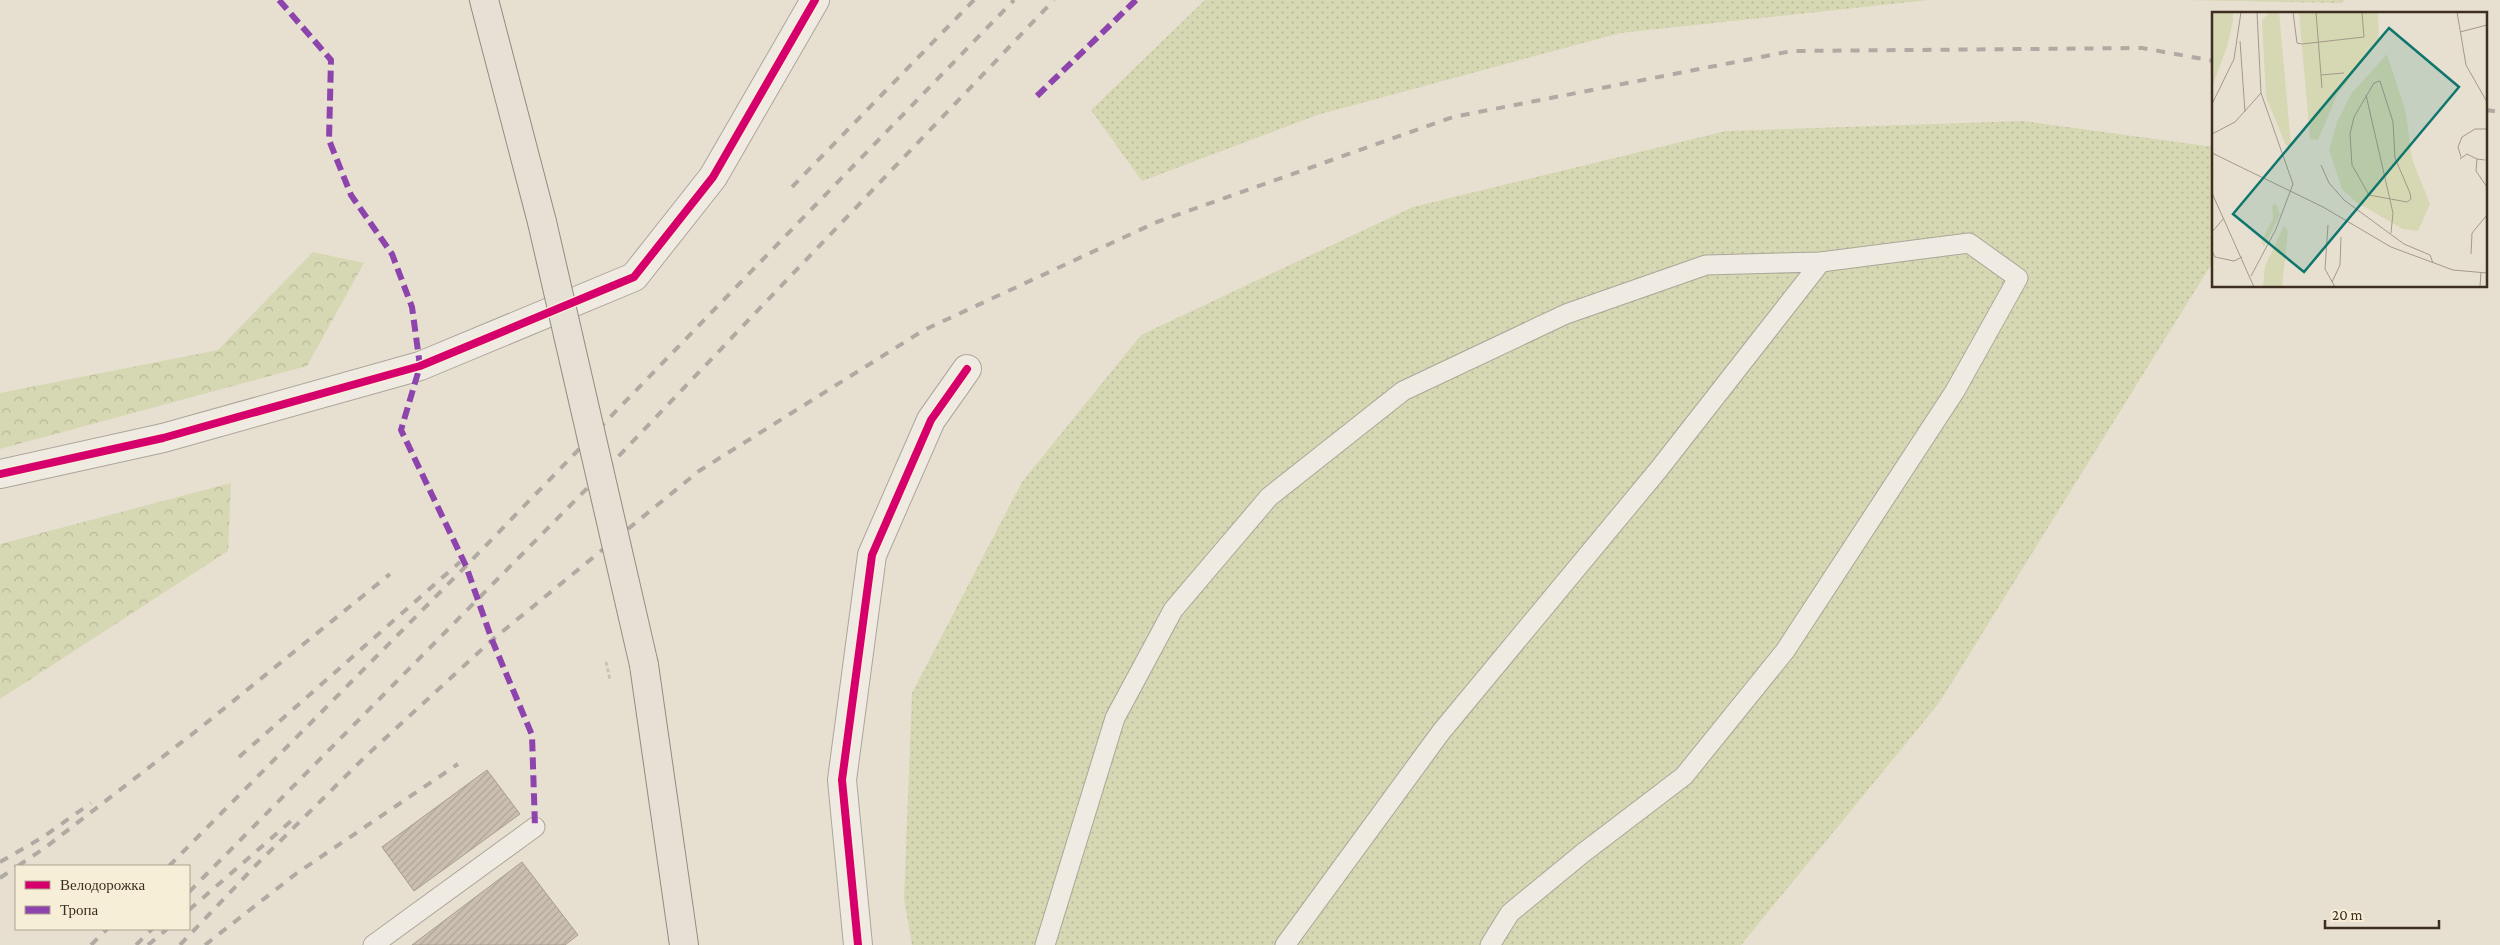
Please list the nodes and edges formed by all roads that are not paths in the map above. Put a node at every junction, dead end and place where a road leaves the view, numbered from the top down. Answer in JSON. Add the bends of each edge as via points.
{"nodes":[{"id":1,"x":484,"y":0,"type":"edge"},
{"id":2,"x":815,"y":0,"type":"edge"},
{"id":3,"x":1821,"y":262,"type":"junction"},
{"id":4,"x":967,"y":369,"type":"dead end"},
{"id":5,"x":0,"y":474,"type":"edge"},
{"id":6,"x":535,"y":827,"type":"dead end"},
{"id":7,"x":373,"y":945,"type":"edge"},
{"id":8,"x":684,"y":945,"type":"edge"},
{"id":9,"x":858,"y":945,"type":"edge"},
{"id":10,"x":1046,"y":945,"type":"edge"},
{"id":11,"x":1285,"y":945,"type":"edge"},
{"id":12,"x":1490,"y":945,"type":"edge"}],
"edges":[{"from":1,"to":8,"type":"main road","bridge":true,"via":[[542,222],[644,666]]},
{"from":2,"to":5,"type":"street","via":[[713,177],[634,277],[420,366],[163,438]]},
{"from":3,"to":10,"type":"lane","via":[[1706,264],[1566,314],[1403,391],[1269,497],[1173,610],[1115,718]]},
{"from":3,"to":11,"type":"lane","via":[[1659,469],[1441,732]]},
{"from":3,"to":12,"type":"lane","via":[[1968,243],[2018,278],[1954,391],[1785,651],[1684,776],[1582,853],[1510,913]]},
{"from":4,"to":9,"type":"street","via":[[931,420],[872,555],[842,780]]},
{"from":6,"to":7,"type":"lane"}]}
